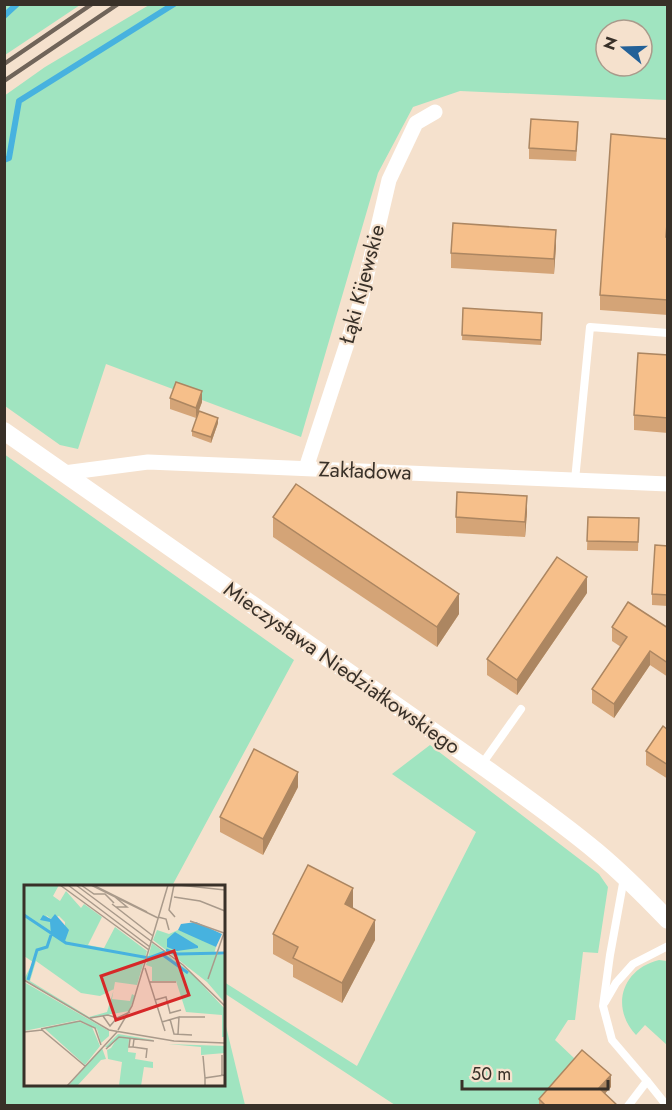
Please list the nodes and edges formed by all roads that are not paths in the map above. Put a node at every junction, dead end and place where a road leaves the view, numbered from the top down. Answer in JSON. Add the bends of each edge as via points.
{"nodes":[{"id":1,"x":435,"y":112,"type":"dead end"},
{"id":2,"x":668,"y":333,"type":"edge"},
{"id":3,"x":4,"y":431,"type":"edge"},
{"id":4,"x":306,"y":468,"type":"junction"},
{"id":5,"x":64,"y":473,"type":"junction"},
{"id":6,"x":575,"y":480,"type":"junction"},
{"id":7,"x":668,"y":484,"type":"edge"},
{"id":8,"x":521,"y":709,"type":"dead end"},
{"id":9,"x":481,"y":765,"type":"junction"},
{"id":10,"x":624,"y":877,"type":"junction"},
{"id":11,"x":668,"y":920,"type":"edge"},
{"id":12,"x":668,"y":946,"type":"edge"},
{"id":13,"x":603,"y":1006,"type":"junction"},
{"id":14,"x":647,"y":1081,"type":"junction"},
{"id":15,"x":628,"y":1106,"type":"edge"},
{"id":16,"x":668,"y":1106,"type":"edge"}],
"edges":[{"from":1,"to":4,"type":"street","name":"Łąki Kijewskie","via":[[416,123],[389,180],[360,304]]},
{"from":2,"to":6,"type":"lane","via":[[590,327]]},
{"from":3,"to":5,"type":"street","name":"Mieczysława Niedziałkowskiego"},
{"from":4,"to":5,"type":"street","name":"Zakładowa","via":[[148,462]]},
{"from":4,"to":6,"type":"street","name":"Zakładowa"},
{"from":5,"to":9,"type":"street","name":"Mieczysława Niedziałkowskiego"},
{"from":6,"to":7,"type":"street","name":"Zakładowa"},
{"from":8,"to":9,"type":"lane"},
{"from":9,"to":10,"type":"street","name":"Mieczysława Niedziałkowskiego","via":[[564,826]]},
{"from":10,"to":11,"type":"street","name":"Mieczysława Niedziałkowskiego"},
{"from":10,"to":13,"type":"lane"},
{"from":12,"to":13,"type":"lane","via":[[633,964]]},
{"from":13,"to":14,"type":"lane","via":[[612,1040]]},
{"from":14,"to":15,"type":"lane"},
{"from":14,"to":16,"type":"lane"}]}
